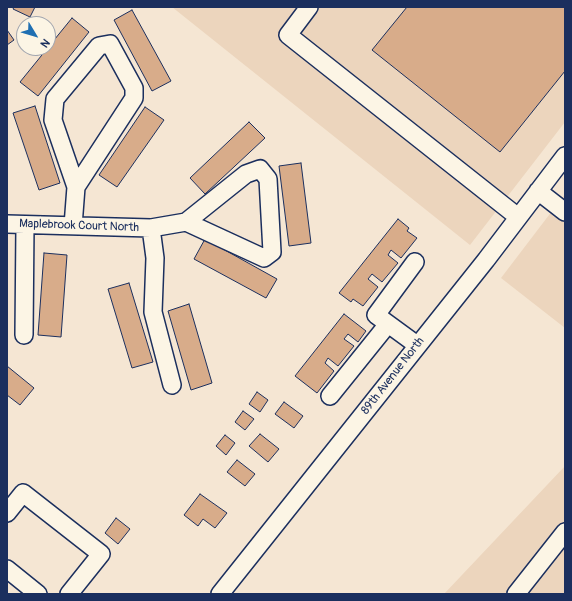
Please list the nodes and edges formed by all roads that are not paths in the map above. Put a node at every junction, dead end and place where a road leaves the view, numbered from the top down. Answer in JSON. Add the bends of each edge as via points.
{"nodes":[{"id":1,"x":309,"y":7,"type":"edge"},
{"id":2,"x":565,"y":156,"type":"edge"},
{"id":3,"x":76,"y":187,"type":"junction"},
{"id":4,"x":538,"y":192,"type":"junction"},
{"id":5,"x":565,"y":212,"type":"edge"},
{"id":6,"x":518,"y":217,"type":"junction"},
{"id":7,"x":186,"y":222,"type":"junction"},
{"id":8,"x":7,"y":224,"type":"edge"},
{"id":9,"x":26,"y":225,"type":"junction"},
{"id":10,"x":73,"y":226,"type":"junction"},
{"id":11,"x":151,"y":228,"type":"junction"},
{"id":12,"x":415,"y":262,"type":"dead end"},
{"id":13,"x":388,"y":324,"type":"junction"},
{"id":14,"x":24,"y":335,"type":"dead end"},
{"id":15,"x":417,"y":346,"type":"junction"},
{"id":16,"x":172,"y":385,"type":"dead end"},
{"id":17,"x":330,"y":396,"type":"dead end"},
{"id":18,"x":7,"y":514,"type":"edge"},
{"id":19,"x":565,"y":532,"type":"edge"},
{"id":20,"x":7,"y":569,"type":"edge"},
{"id":21,"x":38,"y":594,"type":"edge"},
{"id":22,"x":69,"y":594,"type":"edge"},
{"id":23,"x":220,"y":594,"type":"edge"},
{"id":24,"x":516,"y":594,"type":"edge"}],
"edges":[{"from":1,"to":6,"type":"street","via":[[288,35]]},
{"from":2,"to":4,"type":"street","name":"89th Avenue North"},
{"from":3,"to":3,"type":"street","via":[[53,120],[55,99],[99,46],[110,44],[134,88],[134,98]]},
{"from":3,"to":10,"type":"street"},
{"from":4,"to":5,"type":"street"},
{"from":4,"to":6,"type":"street","name":"89th Avenue North"},
{"from":6,"to":15,"type":"street","name":"89th Avenue North"},
{"from":7,"to":7,"type":"street","via":[[264,258],[272,252],[268,179],[260,169],[246,174]]},
{"from":7,"to":11,"type":"street","name":"Maplebrook Court North"},
{"from":8,"to":9,"type":"street","name":"Maplebrook Court North"},
{"from":9,"to":10,"type":"street","name":"Maplebrook Court North"},
{"from":9,"to":14,"type":"street"},
{"from":10,"to":11,"type":"street","name":"Maplebrook Court North"},
{"from":11,"to":16,"type":"street","via":[[155,258],[153,312]]},
{"from":12,"to":13,"type":"street","via":[[376,315]]},
{"from":13,"to":15,"type":"street"},
{"from":13,"to":17,"type":"street"},
{"from":15,"to":23,"type":"street","name":"89th Avenue North"},
{"from":18,"to":22,"type":"street","via":[[23,492],[101,554]]},
{"from":19,"to":24,"type":"street"},
{"from":20,"to":21,"type":"street"}]}
